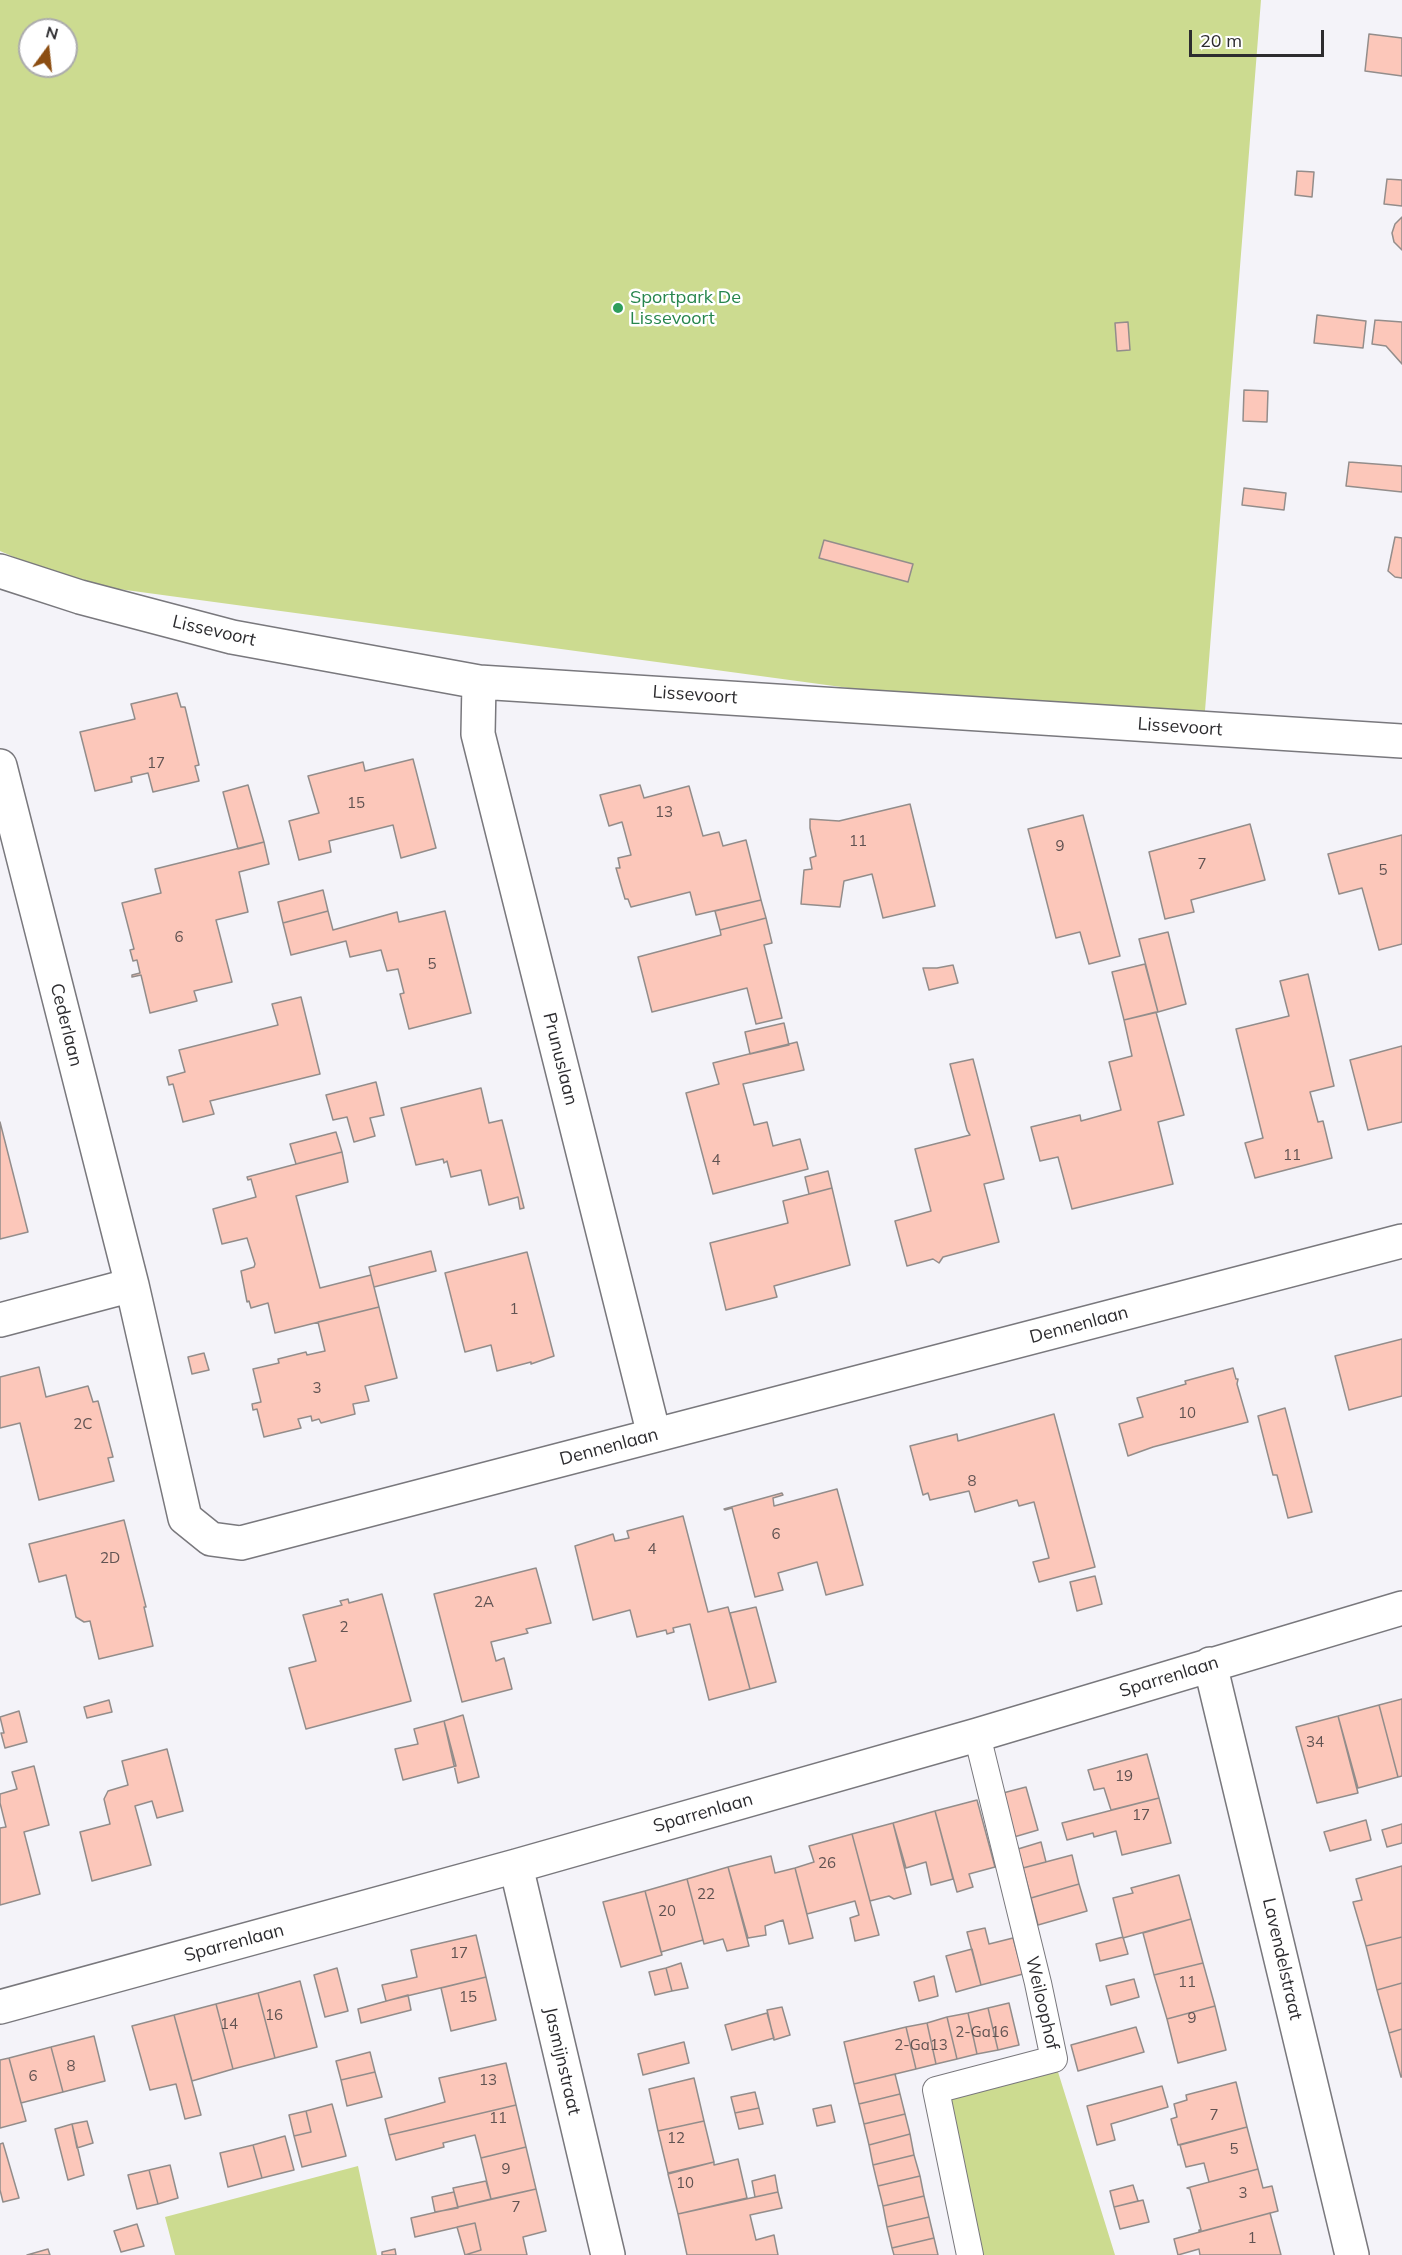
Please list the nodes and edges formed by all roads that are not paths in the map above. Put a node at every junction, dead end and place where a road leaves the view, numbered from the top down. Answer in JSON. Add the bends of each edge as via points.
{"nodes":[{"id":1,"x":0,"y":572,"type":"edge"},
{"id":2,"x":478,"y":682,"type":"junction"},
{"id":3,"x":1402,"y":741,"type":"edge"},
{"id":4,"x":0,"y":766,"type":"edge"},
{"id":5,"x":1402,"y":1241,"type":"edge"},
{"id":6,"x":132,"y":1285,"type":"junction"},
{"id":7,"x":0,"y":1320,"type":"edge"},
{"id":8,"x":654,"y":1435,"type":"junction"},
{"id":9,"x":1402,"y":1608,"type":"edge"},
{"id":10,"x":1210,"y":1664,"type":"junction"},
{"id":11,"x":977,"y":1735,"type":"junction"},
{"id":12,"x":516,"y":1866,"type":"junction"},
{"id":13,"x":0,"y":2007,"type":"edge"},
{"id":14,"x":608,"y":2255,"type":"edge"},
{"id":15,"x":970,"y":2255,"type":"edge"},
{"id":16,"x":1352,"y":2255,"type":"edge"}],
"edges":[{"from":1,"to":2,"type":"street","name":"Lissevoort","via":[[232,637]]},
{"from":2,"to":3,"type":"street","name":"Lissevoort"},
{"from":2,"to":8,"type":"street","name":"Prunuslaan","via":[[478,734]]},
{"from":4,"to":6,"type":"street","name":"Cederlaan"},
{"from":5,"to":8,"type":"street","name":"Dennenlaan"},
{"from":6,"to":7,"type":"street"},
{"from":6,"to":8,"type":"street","name":"Dennenlaan","via":[[185,1518],[211,1539],[241,1543]]},
{"from":9,"to":10,"type":"street","name":"Sparrenlaan"},
{"from":10,"to":11,"type":"street","name":"Sparrenlaan"},
{"from":10,"to":16,"type":"street","name":"Lavendelstraat"},
{"from":11,"to":12,"type":"street","name":"Sparrenlaan"},
{"from":11,"to":15,"type":"lane","name":"Weiloophof","via":[[1054,2059],[936,2090]]},
{"from":12,"to":13,"type":"street","name":"Sparrenlaan"},
{"from":12,"to":14,"type":"street","name":"Jasmijnstraat"}]}
